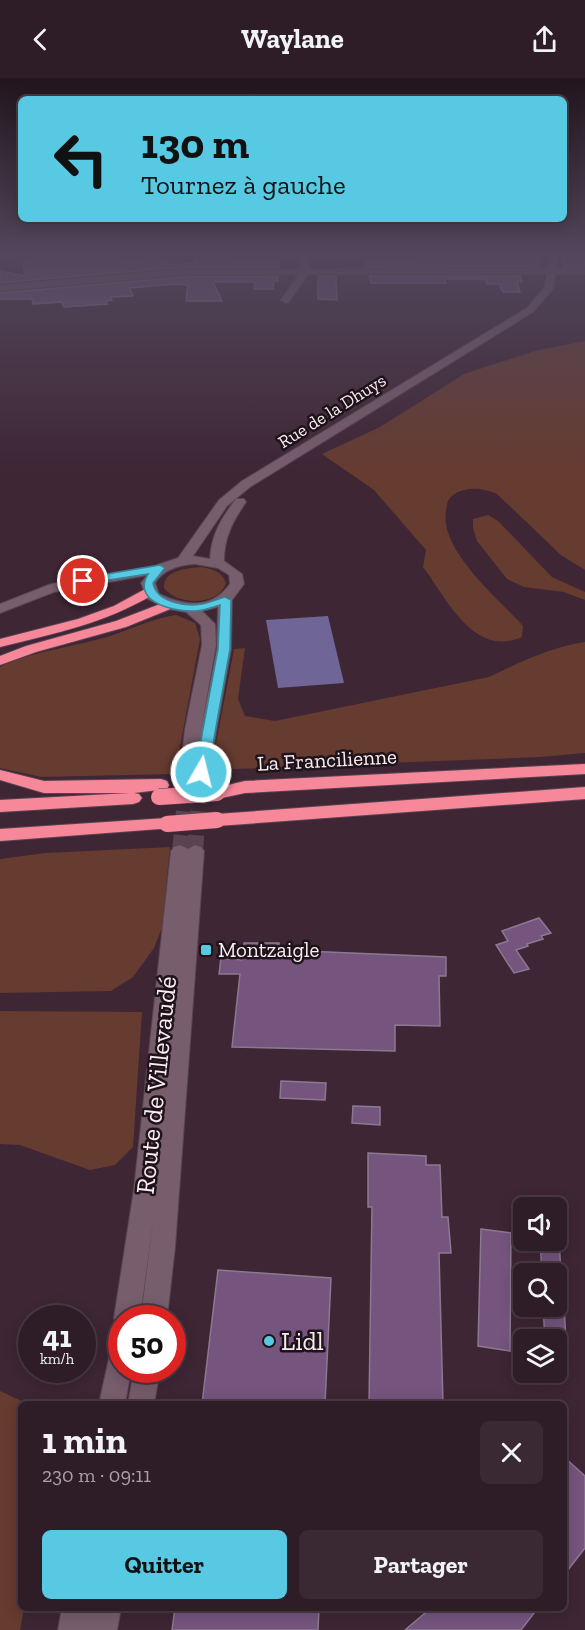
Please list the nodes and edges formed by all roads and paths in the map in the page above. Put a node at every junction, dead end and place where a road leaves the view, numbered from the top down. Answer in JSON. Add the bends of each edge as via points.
{"nodes":[{"id":1,"x":506,"y":325,"type":"edge"},
{"id":2,"x":278,"y":466,"type":"junction"},
{"id":3,"x":183,"y":561,"type":"junction"},
{"id":4,"x":217,"y":562,"type":"junction"},
{"id":5,"x":160,"y":568,"type":"junction"},
{"id":6,"x":123,"y":576,"type":"junction"},
{"id":7,"x":148,"y":587,"type":"junction"},
{"id":8,"x":225,"y":600,"type":"junction"},
{"id":9,"x":168,"y":605,"type":"junction"},
{"id":10,"x":190,"y":608,"type":"junction"},
{"id":11,"x":0,"y":609,"type":"edge"},
{"id":12,"x":0,"y":643,"type":"edge"},
{"id":13,"x":0,"y":661,"type":"edge"},
{"id":14,"x":585,"y":769,"type":"edge"},
{"id":15,"x":0,"y":775,"type":"edge"},
{"id":16,"x":160,"y":791,"type":"junction"},
{"id":17,"x":585,"y":793,"type":"edge"},
{"id":18,"x":0,"y":806,"type":"edge"},
{"id":19,"x":0,"y":834,"type":"edge"},
{"id":20,"x":129,"y":1305,"type":"edge"},
{"id":21,"x":156,"y":1305,"type":"edge"},
{"id":22,"x":116,"y":1383,"type":"edge"},
{"id":23,"x":145,"y":1383,"type":"edge"},
{"id":24,"x":113,"y":1401,"type":"edge"},
{"id":25,"x":142,"y":1401,"type":"edge"},
{"id":26,"x":77,"y":1611,"type":"edge"},
{"id":27,"x":105,"y":1611,"type":"edge"},
{"id":28,"x":74,"y":1630,"type":"edge"},
{"id":29,"x":102,"y":1630,"type":"edge"}],
"edges":[{"from":1,"to":2,"type":"street","name":"Rue de la Dhuys"},
{"from":2,"to":3,"type":"street","name":"Rue de la Dhuys","via":[[246,484],[223,504]]},
{"from":2,"to":4,"type":"street","name":"Rue de la Dhuys","via":[[251,489],[227,518],[216,544]]},
{"from":3,"to":4,"type":"street"},
{"from":3,"to":5,"type":"street"},
{"from":4,"to":8,"type":"street","via":[[237,577],[234,593]]},
{"from":5,"to":6,"type":"street"},
{"from":5,"to":7,"type":"street","via":[[152,575]]},
{"from":6,"to":7,"type":"street"},
{"from":6,"to":11,"type":"street","via":[[51,588]]},
{"from":7,"to":9,"type":"street","via":[[159,601]]},
{"from":7,"to":12,"type":"highway","via":[[119,609]]},
{"from":8,"to":10,"type":"street"},
{"from":8,"to":10,"type":"street","via":[[224,649],[195,773],[193,729],[208,624]]},
{"from":9,"to":10,"type":"street"},
{"from":9,"to":13,"type":"highway","via":[[121,624]]},
{"from":14,"to":16,"type":"highway","name":"La Francilienne","bridge":true},
{"from":15,"to":16,"type":"highway","via":[[44,787],[134,787]]},
{"from":16,"to":18,"type":"highway"},
{"from":17,"to":19,"type":"highway","bridge":true},
{"from":20,"to":21,"type":"street","name":"Route de Villevaudé","via":[[187,851],[163,1247]]},
{"from":22,"to":24,"type":"street"},
{"from":23,"to":25,"type":"street"},
{"from":26,"to":28,"type":"street"},
{"from":27,"to":29,"type":"street"}]}
